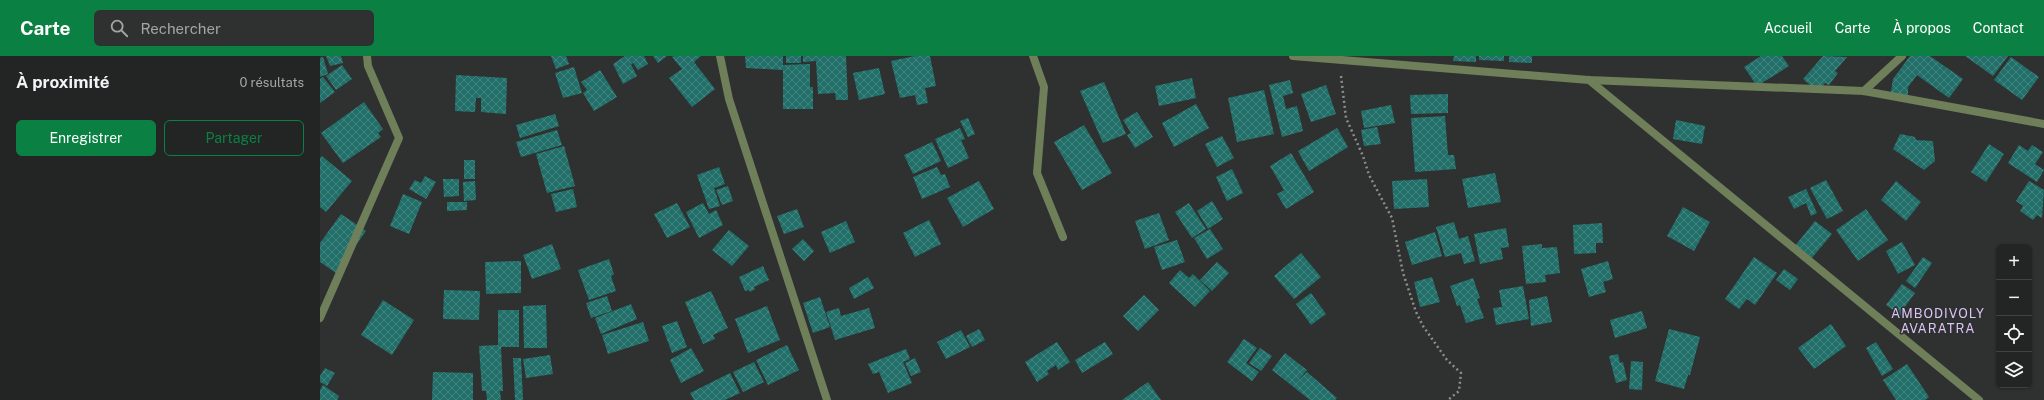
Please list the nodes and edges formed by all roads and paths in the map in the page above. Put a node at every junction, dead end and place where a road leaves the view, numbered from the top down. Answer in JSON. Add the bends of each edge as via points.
{"nodes":[{"id":1,"x":367,"y":56,"type":"edge"},
{"id":2,"x":720,"y":56,"type":"edge"},
{"id":3,"x":1032,"y":56,"type":"edge"},
{"id":4,"x":1293,"y":56,"type":"edge"},
{"id":5,"x":1902,"y":56,"type":"edge"},
{"id":6,"x":1342,"y":60,"type":"junction"},
{"id":7,"x":1589,"y":80,"type":"junction"},
{"id":8,"x":1864,"y":91,"type":"junction"},
{"id":9,"x":2044,"y":124,"type":"edge"},
{"id":10,"x":1063,"y":237,"type":"dead end"},
{"id":11,"x":320,"y":318,"type":"edge"},
{"id":12,"x":827,"y":400,"type":"edge"},
{"id":13,"x":1448,"y":400,"type":"edge"},
{"id":14,"x":1979,"y":400,"type":"edge"}],
"edges":[{"from":1,"to":11,"type":"street","via":[[368,66],[399,138]]},
{"from":2,"to":12,"type":"street","via":[[729,99]]},
{"from":3,"to":10,"type":"street","via":[[1044,87],[1037,173]]},
{"from":4,"to":6,"type":"street"},
{"from":5,"to":8,"type":"street"},
{"from":6,"to":7,"type":"street"},
{"from":6,"to":13,"type":"path","via":[[1340,80],[1346,118],[1369,175],[1392,218],[1416,312],[1447,360],[1461,373],[1459,391]]},
{"from":7,"to":8,"type":"street"},
{"from":7,"to":14,"type":"street"},
{"from":8,"to":9,"type":"street"}]}
